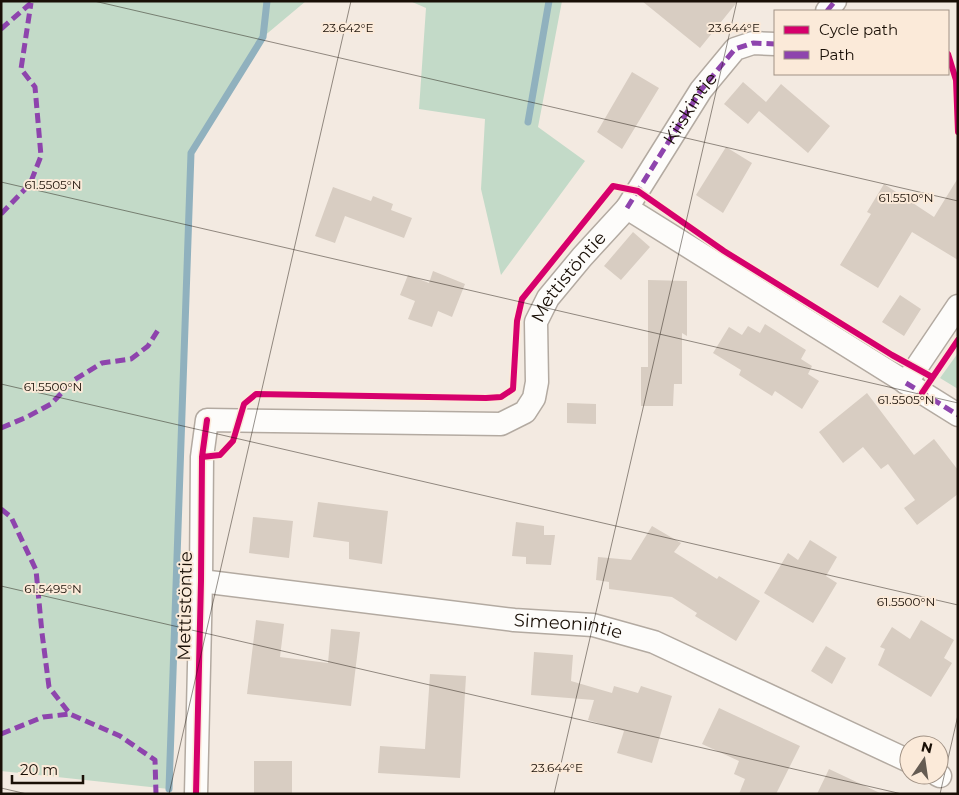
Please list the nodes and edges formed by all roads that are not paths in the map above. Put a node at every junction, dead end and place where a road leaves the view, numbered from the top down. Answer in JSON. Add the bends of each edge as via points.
{"nodes":[{"id":1,"x":774,"y":44,"type":"edge"},
{"id":2,"x":627,"y":208,"type":"junction"},
{"id":3,"x":958,"y":306,"type":"edge"},
{"id":4,"x":906,"y":383,"type":"junction"},
{"id":5,"x":958,"y":415,"type":"edge"},
{"id":6,"x":201,"y":581,"type":"junction"},
{"id":7,"x":899,"y":756,"type":"edge"},
{"id":8,"x":196,"y":794,"type":"edge"}],
"edges":[{"from":1,"to":2,"type":"street","name":"Kiiskintie","via":[[752,43],[735,49],[701,90]]},
{"from":2,"to":4,"type":"street"},
{"from":2,"to":6,"type":"street","name":"Mettistöntie","via":[[548,298],[536,322],[537,382],[534,398],[525,412],[501,424],[207,420],[202,457]]},
{"from":3,"to":4,"type":"street"},
{"from":4,"to":5,"type":"street"},
{"from":6,"to":7,"type":"street","name":"Simeonintie","via":[[514,620],[592,625],[654,642]]},
{"from":6,"to":8,"type":"street","name":"Mettistöntie"}]}
